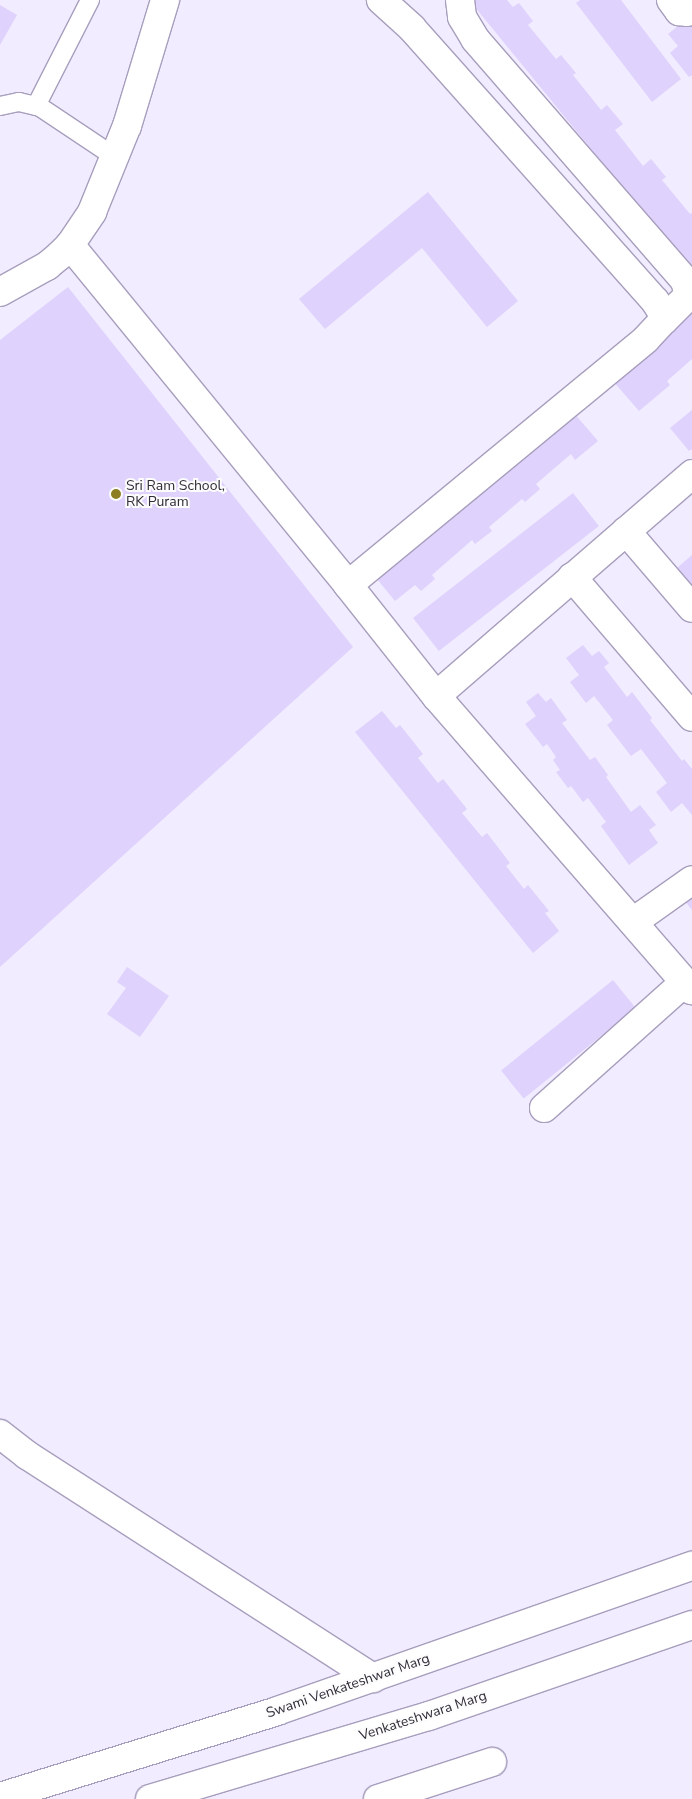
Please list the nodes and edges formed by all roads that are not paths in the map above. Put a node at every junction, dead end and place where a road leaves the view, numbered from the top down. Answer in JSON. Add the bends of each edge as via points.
{"nodes":[{"id":1,"x":90,"y":0,"type":"edge"},
{"id":2,"x":165,"y":0,"type":"edge"},
{"id":3,"x":381,"y":0,"type":"edge"},
{"id":4,"x":460,"y":0,"type":"edge"},
{"id":5,"x":671,"y":0,"type":"edge"},
{"id":6,"x":692,"y":8,"type":"edge"},
{"id":7,"x":0,"y":106,"type":"edge"},
{"id":8,"x":36,"y":106,"type":"junction"},
{"id":9,"x":115,"y":157,"type":"junction"},
{"id":10,"x":70,"y":245,"type":"junction"},
{"id":11,"x":0,"y":292,"type":"edge"},
{"id":12,"x":664,"y":320,"type":"junction"},
{"id":13,"x":692,"y":474,"type":"edge"},
{"id":14,"x":626,"y":532,"type":"junction"},
{"id":15,"x":572,"y":577,"type":"junction"},
{"id":16,"x":348,"y":585,"type":"junction"},
{"id":17,"x":692,"y":608,"type":"edge"},
{"id":18,"x":436,"y":696,"type":"junction"},
{"id":19,"x":692,"y":717,"type":"edge"},
{"id":20,"x":692,"y":880,"type":"edge"},
{"id":21,"x":633,"y":922,"type":"junction"},
{"id":22,"x":689,"y":986,"type":"edge"},
{"id":23,"x":544,"y":1108,"type":"dead end"},
{"id":24,"x":0,"y":1434,"type":"edge"},
{"id":25,"x":692,"y":1566,"type":"edge"},
{"id":26,"x":692,"y":1625,"type":"edge"},
{"id":27,"x":373,"y":1678,"type":"junction"},
{"id":28,"x":492,"y":1762,"type":"dead end"},
{"id":29,"x":0,"y":1797,"type":"edge"},
{"id":30,"x":391,"y":1797,"type":"edge"},
{"id":31,"x":150,"y":1799,"type":"edge"}],
"edges":[{"from":1,"to":8,"type":"lane"},
{"from":2,"to":9,"type":"street"},
{"from":3,"to":12,"type":"street","via":[[412,28],[655,301]]},
{"from":4,"to":12,"type":"street","via":[[462,17],[475,38],[685,282],[689,295]]},
{"from":5,"to":6,"type":"street","via":[[683,12]]},
{"from":7,"to":8,"type":"lane","via":[[19,102]]},
{"from":8,"to":9,"type":"lane"},
{"from":9,"to":10,"type":"street","via":[[92,212]]},
{"from":10,"to":11,"type":"street","via":[[47,266]]},
{"from":10,"to":16,"type":"street"},
{"from":12,"to":16,"type":"street","via":[[646,339]]},
{"from":13,"to":14,"type":"street"},
{"from":14,"to":15,"type":"street"},
{"from":14,"to":17,"type":"street"},
{"from":15,"to":18,"type":"street"},
{"from":15,"to":19,"type":"street"},
{"from":16,"to":18,"type":"street"},
{"from":18,"to":21,"type":"street"},
{"from":20,"to":21,"type":"street"},
{"from":21,"to":22,"type":"street"},
{"from":22,"to":23,"type":"street"},
{"from":24,"to":27,"type":"street","via":[[27,1455]]},
{"from":25,"to":27,"type":"street","name":"Swami Venkateshwar Marg"},
{"from":26,"to":31,"type":"street","name":"Venkateshwara Marg","via":[[429,1716]]},
{"from":27,"to":29,"type":"street","name":"Swami Venkateshwar Marg"},
{"from":28,"to":30,"type":"street"}]}
